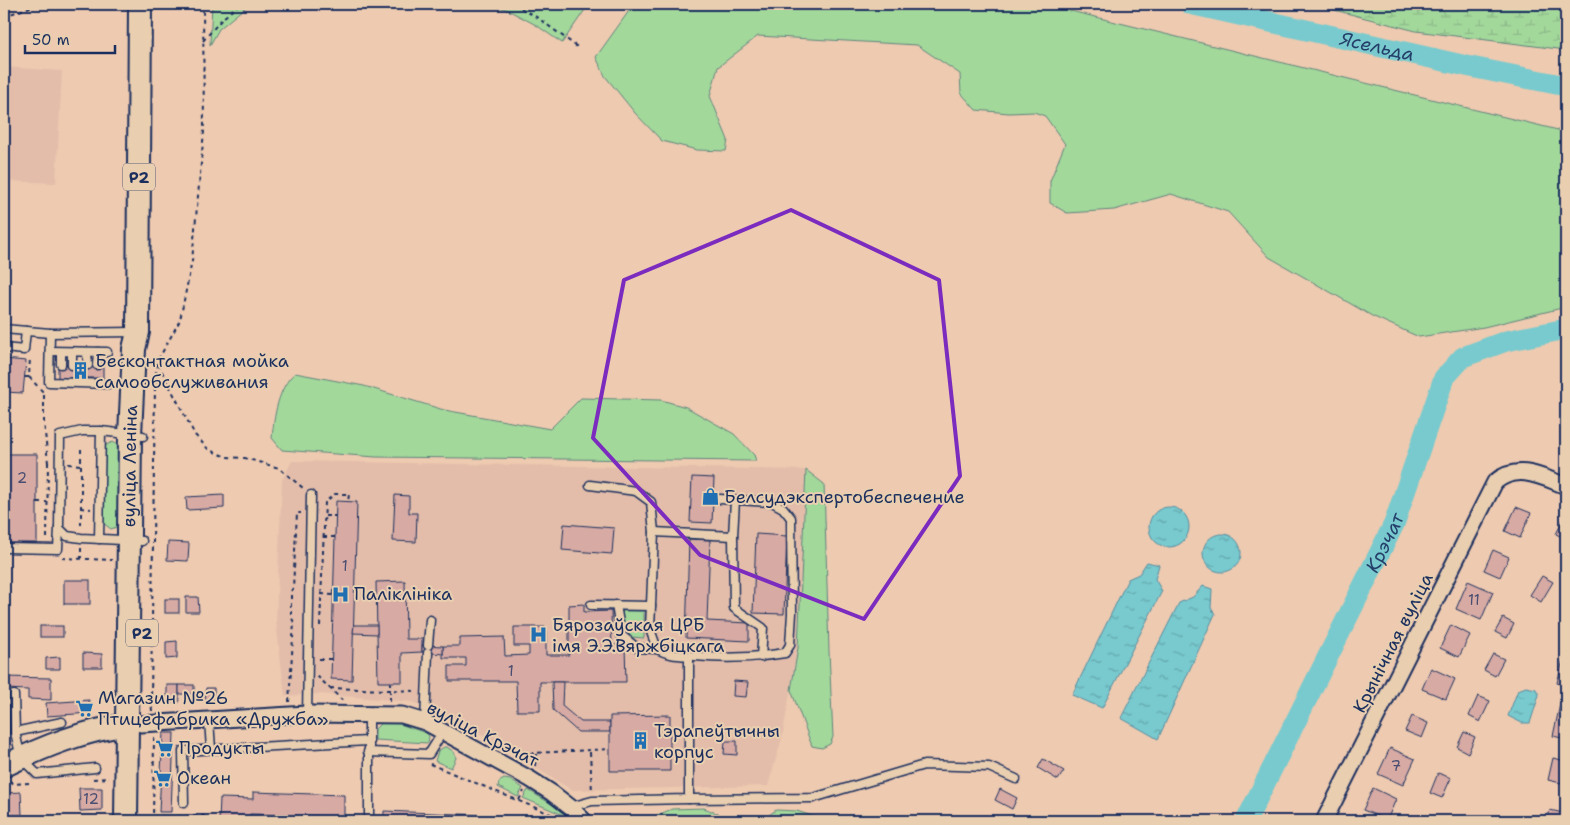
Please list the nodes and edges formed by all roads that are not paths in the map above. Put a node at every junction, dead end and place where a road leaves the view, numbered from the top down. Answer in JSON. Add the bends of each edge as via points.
{"nodes":[{"id":1,"x":140,"y":13,"type":"edge"},
{"id":2,"x":4,"y":329,"type":"edge"},
{"id":3,"x":26,"y":331,"type":"junction"},
{"id":4,"x":138,"y":332,"type":"junction"},
{"id":5,"x":50,"y":333,"type":"junction"},
{"id":6,"x":4,"y":348,"type":"edge"},
{"id":7,"x":50,"y":351,"type":"junction"},
{"id":8,"x":61,"y":352,"type":"junction"},
{"id":9,"x":72,"y":352,"type":"junction"},
{"id":10,"x":87,"y":352,"type":"junction"},
{"id":11,"x":98,"y":352,"type":"junction"},
{"id":12,"x":107,"y":352,"type":"dead end"},
{"id":13,"x":61,"y":364,"type":"dead end"},
{"id":14,"x":72,"y":364,"type":"dead end"},
{"id":15,"x":88,"y":365,"type":"dead end"},
{"id":16,"x":97,"y":365,"type":"dead end"},
{"id":17,"x":108,"y":384,"type":"dead end"},
{"id":18,"x":101,"y":431,"type":"junction"},
{"id":19,"x":137,"y":435,"type":"junction"},
{"id":20,"x":590,"y":485,"type":"dead end"},
{"id":21,"x":1566,"y":486,"type":"edge"},
{"id":22,"x":312,"y":495,"type":"road end"},
{"id":23,"x":720,"y":499,"type":"dead end"},
{"id":24,"x":734,"y":500,"type":"junction"},
{"id":25,"x":59,"y":528,"type":"junction"},
{"id":26,"x":654,"y":532,"type":"junction"},
{"id":27,"x":733,"y":536,"type":"junction"},
{"id":28,"x":99,"y":539,"type":"junction"},
{"id":29,"x":135,"y":541,"type":"junction"},
{"id":30,"x":5,"y":548,"type":"dead end"},
{"id":31,"x":591,"y":605,"type":"dead end"},
{"id":32,"x":616,"y":605,"type":"junction"},
{"id":33,"x":651,"y":606,"type":"junction"},
{"id":34,"x":430,"y":620,"type":"dead end"},
{"id":35,"x":657,"y":649,"type":"junction"},
{"id":36,"x":689,"y":656,"type":"junction"},
{"id":37,"x":761,"y":657,"type":"junction"},
{"id":38,"x":14,"y":695,"type":"dead end"},
{"id":39,"x":307,"y":714,"type":"junction"},
{"id":40,"x":368,"y":715,"type":"junction"},
{"id":41,"x":210,"y":720,"type":"junction"},
{"id":42,"x":62,"y":722,"type":"dead end"},
{"id":43,"x":425,"y":722,"type":"junction"},
{"id":44,"x":144,"y":725,"type":"junction"},
{"id":45,"x":15,"y":732,"type":"junction"},
{"id":46,"x":442,"y":733,"type":"junction"},
{"id":47,"x":368,"y":740,"type":"junction"},
{"id":48,"x":210,"y":749,"type":"junction"},
{"id":49,"x":368,"y":752,"type":"junction"},
{"id":50,"x":12,"y":762,"type":"edge"},
{"id":51,"x":95,"y":768,"type":"dead end"},
{"id":52,"x":1016,"y":779,"type":"dead end"},
{"id":53,"x":689,"y":799,"type":"junction"},
{"id":54,"x":184,"y":803,"type":"dead end"},
{"id":55,"x":570,"y":807,"type":"junction"},
{"id":56,"x":146,"y":819,"type":"edge"},
{"id":57,"x":126,"y":821,"type":"edge"},
{"id":58,"x":369,"y":821,"type":"edge"},
{"id":59,"x":584,"y":821,"type":"edge"},
{"id":60,"x":1324,"y":821,"type":"edge"}],
"edges":[{"from":1,"to":4,"type":"main road","number":"Р2"},
{"from":2,"to":3,"type":"lane"},
{"from":3,"to":5,"type":"lane"},
{"from":3,"to":6,"type":"lane","via":[[24,350]]},
{"from":4,"to":5,"type":"lane"},
{"from":4,"to":19,"type":"main road","name":"вуліца Леніна","number":"Р2","via":[[143,350]]},
{"from":5,"to":7,"type":"lane"},
{"from":7,"to":8,"type":"lane"},
{"from":7,"to":17,"type":"lane","via":[[49,382],[88,380]]},
{"from":8,"to":9,"type":"lane"},
{"from":8,"to":13,"type":"lane"},
{"from":9,"to":10,"type":"lane"},
{"from":9,"to":14,"type":"lane"},
{"from":10,"to":11,"type":"lane"},
{"from":10,"to":15,"type":"lane"},
{"from":11,"to":12,"type":"lane"},
{"from":11,"to":16,"type":"lane"},
{"from":18,"to":19,"type":"lane"},
{"from":18,"to":25,"type":"lane","via":[[60,436]]},
{"from":18,"to":28,"type":"lane"},
{"from":19,"to":29,"type":"main road","name":"вуліца Леніна","number":"Р2"},
{"from":20,"to":26,"type":"lane","via":[[636,491],[651,502]]},
{"from":21,"to":60,"type":"street","name":"Крынічная вуліца","via":[[1533,473],[1520,472],[1502,476],[1495,482]]},
{"from":22,"to":39,"type":"lane"},
{"from":23,"to":24,"type":"lane"},
{"from":24,"to":27,"type":"lane"},
{"from":24,"to":37,"type":"lane","via":[[772,502],[791,518],[790,645],[785,653]]},
{"from":25,"to":28,"type":"lane","via":[[67,536]]},
{"from":25,"to":30,"type":"lane","via":[[58,549]]},
{"from":26,"to":27,"type":"lane"},
{"from":26,"to":33,"type":"lane"},
{"from":27,"to":37,"type":"lane","via":[[734,608],[763,628]]},
{"from":28,"to":29,"type":"lane"},
{"from":29,"to":44,"type":"main road","name":"вуліца Леніна","number":"Р2"},
{"from":29,"to":44,"type":"main road","name":"вуліца Леніна","number":"Р2","via":[[147,648]]},
{"from":31,"to":32,"type":"lane"},
{"from":32,"to":33,"type":"lane"},
{"from":32,"to":35,"type":"lane","via":[[621,635],[637,648]]},
{"from":33,"to":35,"type":"lane","via":[[650,629]]},
{"from":34,"to":43,"type":"lane"},
{"from":35,"to":36,"type":"lane","via":[[667,654]]},
{"from":36,"to":37,"type":"lane","via":[[724,659]]},
{"from":36,"to":53,"type":"lane"},
{"from":38,"to":45,"type":"lane"},
{"from":39,"to":40,"type":"street","name":"вуліца Крэчат"},
{"from":39,"to":41,"type":"street","name":"вуліца Крэчат"},
{"from":40,"to":43,"type":"street","name":"вуліца Крэчат","via":[[402,716]]},
{"from":40,"to":47,"type":"lane"},
{"from":41,"to":44,"type":"street","name":"вуліца Крэчат"},
{"from":41,"to":48,"type":"lane"},
{"from":42,"to":45,"type":"lane"},
{"from":43,"to":46,"type":"street","name":"вуліца Крэчат"},
{"from":44,"to":50,"type":"main road","via":[[87,732]]},
{"from":44,"to":56,"type":"main road","name":"вуліца Леніна","number":"Р2"},
{"from":44,"to":57,"type":"main road","name":"вуліца Леніна","number":"Р2"},
{"from":45,"to":50,"type":"lane"},
{"from":46,"to":49,"type":"lane","via":[[429,754]]},
{"from":46,"to":55,"type":"street","name":"вуліца Крэчат","via":[[530,779]]},
{"from":47,"to":48,"type":"lane"},
{"from":47,"to":49,"type":"lane"},
{"from":48,"to":54,"type":"lane","via":[[183,750]]},
{"from":49,"to":58,"type":"lane"},
{"from":50,"to":51,"type":"lane","via":[[36,774]]},
{"from":52,"to":53,"type":"lane","via":[[989,767],[924,765],[813,798]]},
{"from":53,"to":55,"type":"lane","via":[[592,801]]},
{"from":55,"to":59,"type":"street","name":"вуліца Крэчат"}]}
